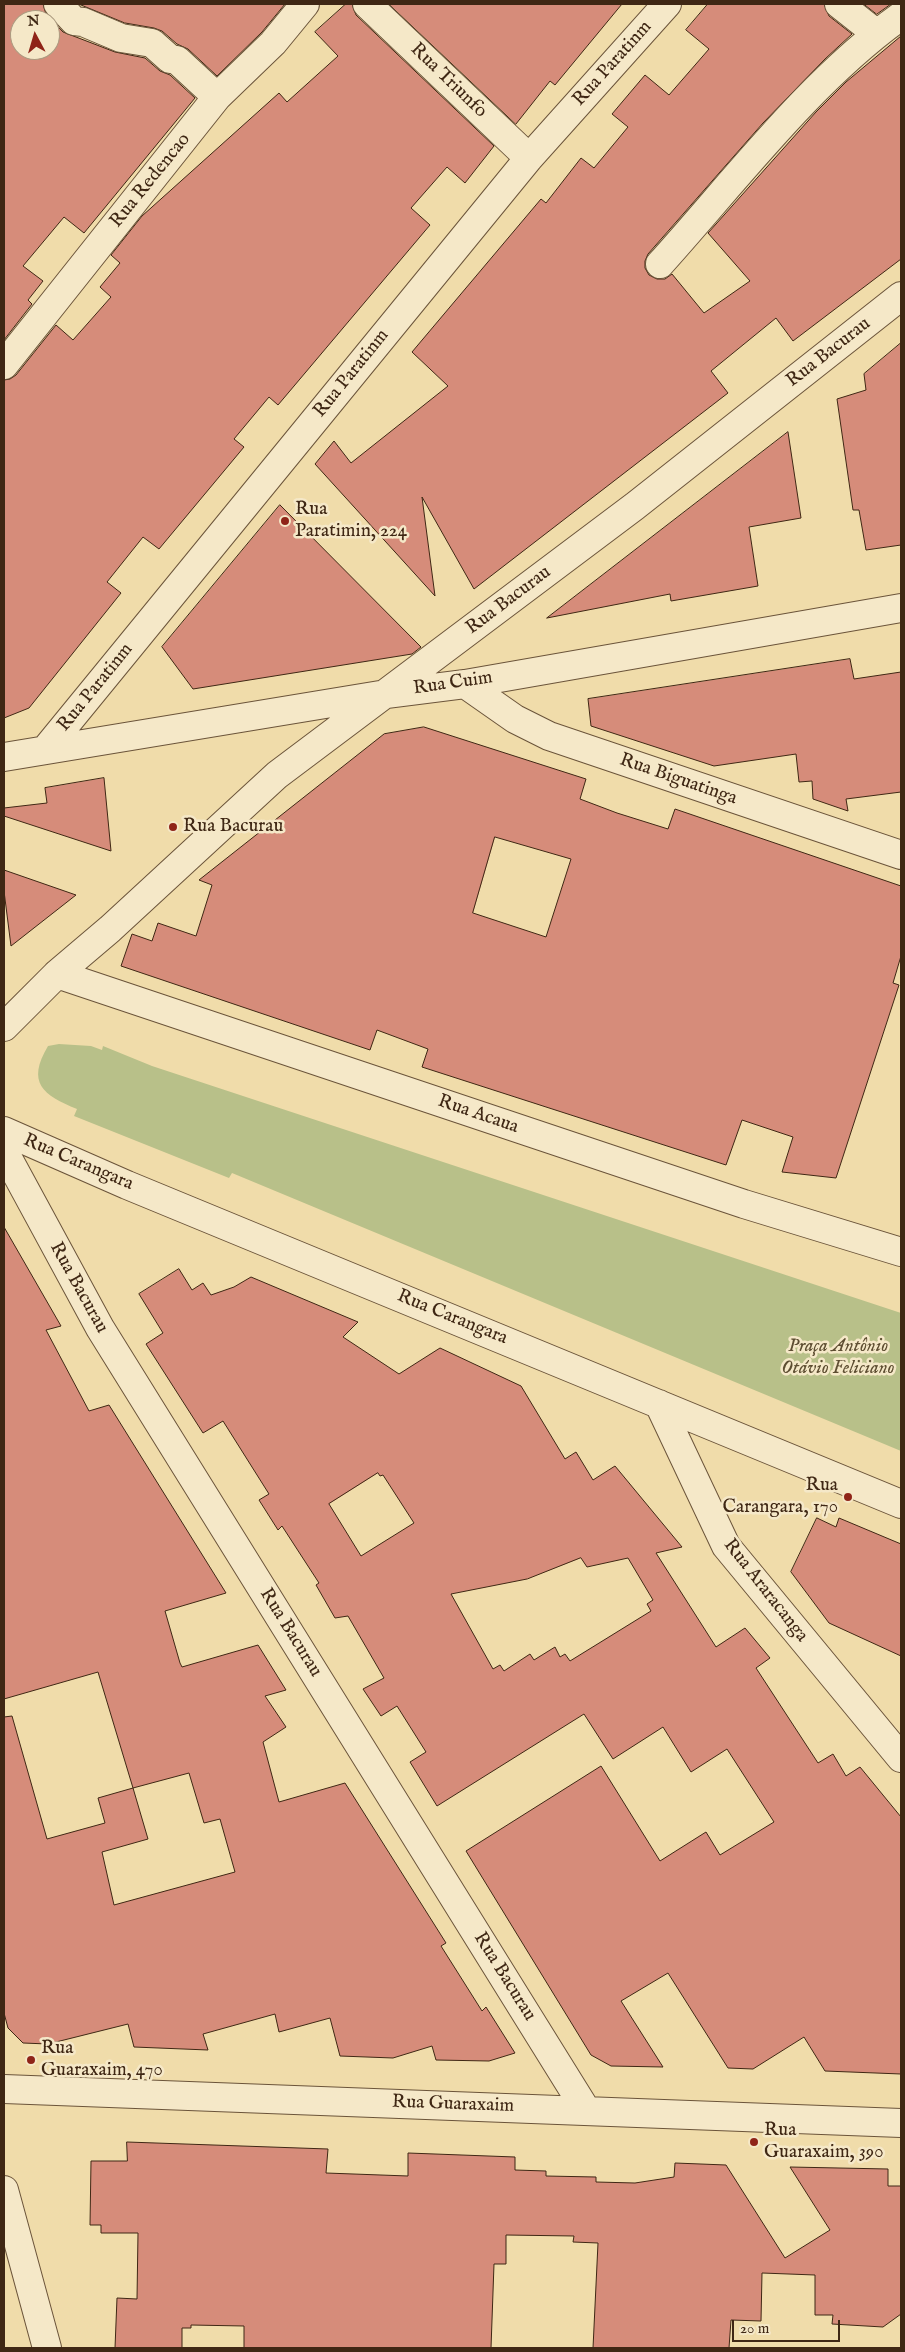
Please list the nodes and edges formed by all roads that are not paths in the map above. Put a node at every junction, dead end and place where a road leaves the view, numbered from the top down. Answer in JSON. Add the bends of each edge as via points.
{"nodes":[{"id":1,"x":58,"y":4,"type":"edge"},
{"id":2,"x":305,"y":4,"type":"edge"},
{"id":3,"x":367,"y":4,"type":"edge"},
{"id":4,"x":667,"y":4,"type":"edge"},
{"id":5,"x":839,"y":4,"type":"edge"},
{"id":6,"x":901,"y":16,"type":"edge"},
{"id":7,"x":877,"y":34,"type":"junction"},
{"id":8,"x":217,"y":97,"type":"junction"},
{"id":9,"x":529,"y":158,"type":"junction"},
{"id":10,"x":660,"y":264,"type":"dead end"},
{"id":11,"x":901,"y":296,"type":"edge"},
{"id":12,"x":4,"y":365,"type":"edge"},
{"id":13,"x":901,"y":608,"type":"edge"},
{"id":14,"x":465,"y":684,"type":"junction"},
{"id":15,"x":386,"y":694,"type":"junction"},
{"id":16,"x":45,"y":750,"type":"junction"},
{"id":17,"x":4,"y":757,"type":"edge"},
{"id":18,"x":901,"y":855,"type":"edge"},
{"id":19,"x":57,"y":974,"type":"junction"},
{"id":20,"x":4,"y":1027,"type":"edge"},
{"id":21,"x":4,"y":1131,"type":"edge"},
{"id":22,"x":4,"y":1151,"type":"edge"},
{"id":23,"x":901,"y":1236,"type":"edge"},
{"id":24,"x":875,"y":1244,"type":"junction"},
{"id":25,"x":901,"y":1252,"type":"edge"},
{"id":26,"x":659,"y":1404,"type":"junction"},
{"id":27,"x":901,"y":1504,"type":"edge"},
{"id":28,"x":901,"y":1758,"type":"edge"},
{"id":29,"x":4,"y":2089,"type":"edge"},
{"id":30,"x":586,"y":2110,"type":"junction"},
{"id":31,"x":901,"y":2123,"type":"edge"},
{"id":32,"x":4,"y":2190,"type":"edge"},
{"id":33,"x":47,"y":2348,"type":"edge"}],
"edges":[{"from":1,"to":8,"type":"street","via":[[74,21],[121,38],[152,43],[170,59],[177,60]]},
{"from":2,"to":8,"type":"street","name":"Rua Redencao","via":[[273,43]]},
{"from":3,"to":9,"type":"street","name":"Rua Triunfo"},
{"from":4,"to":9,"type":"street","name":"Rua Paratinm"},
{"from":5,"to":7,"type":"street"},
{"from":6,"to":7,"type":"street"},
{"from":7,"to":10,"type":"street","via":[[787,121]]},
{"from":8,"to":12,"type":"street","name":"Rua Redencao"},
{"from":9,"to":16,"type":"street","name":"Rua Paratinm"},
{"from":11,"to":15,"type":"street","name":"Rua Bacurau","via":[[635,506]]},
{"from":13,"to":14,"type":"street","name":"Rua Cuim"},
{"from":14,"to":15,"type":"street","name":"Rua Cuim"},
{"from":14,"to":18,"type":"street","name":"Rua Biguatinga","via":[[515,719],[549,736]]},
{"from":15,"to":16,"type":"street","name":"Rua Cuim"},
{"from":15,"to":19,"type":"street","name":"Rua Bacurau","via":[[277,775]]},
{"from":16,"to":17,"type":"street","name":"Rua Cuim"},
{"from":19,"to":20,"type":"street"},
{"from":19,"to":24,"type":"street","name":"Rua Acaua","via":[[735,1201]]},
{"from":21,"to":26,"type":"street","name":"Rua Carangara","via":[[127,1185]]},
{"from":22,"to":30,"type":"street","name":"Rua Bacurau","via":[[100,1328]]},
{"from":23,"to":24,"type":"street"},
{"from":24,"to":25,"type":"street","name":"Rua Acaua"},
{"from":26,"to":27,"type":"street","name":"Rua Carangara"},
{"from":26,"to":28,"type":"street","name":"Rua Araracanga","via":[[726,1546]]},
{"from":29,"to":30,"type":"street","name":"Rua Guaraxaim"},
{"from":30,"to":31,"type":"street","name":"Rua Guaraxaim"},
{"from":32,"to":33,"type":"street"}]}
